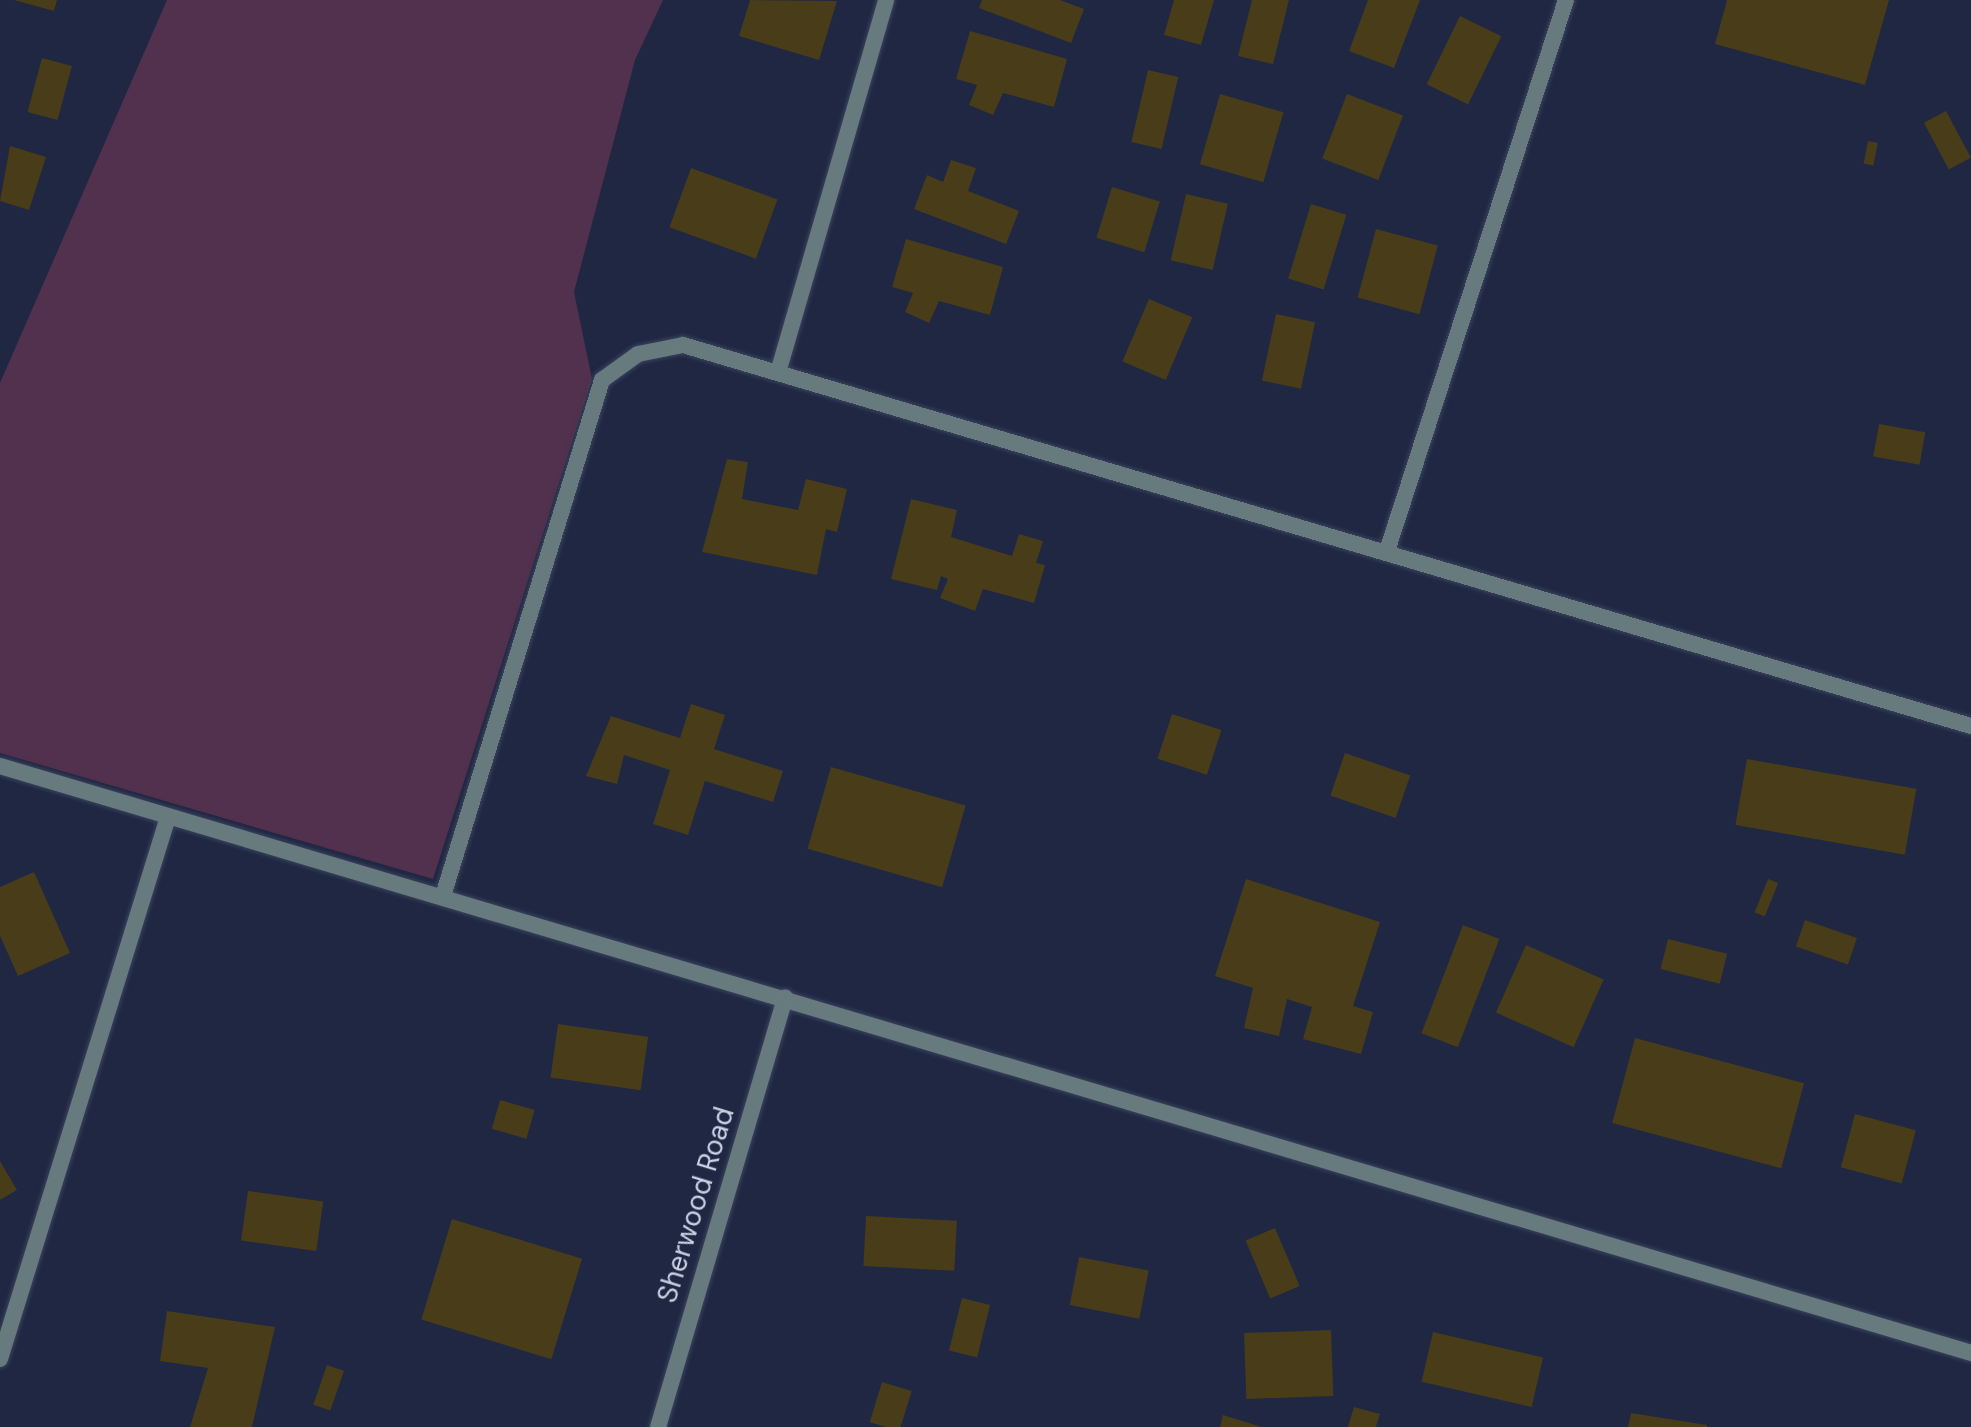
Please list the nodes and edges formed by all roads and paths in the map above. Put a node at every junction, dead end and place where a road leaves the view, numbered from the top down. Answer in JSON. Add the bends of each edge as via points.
{"nodes":[{"id":1,"x":886,"y":0,"type":"edge"},
{"id":2,"x":1566,"y":0,"type":"edge"},
{"id":3,"x":779,"y":369,"type":"junction"},
{"id":4,"x":1387,"y":551,"type":"junction"},
{"id":5,"x":1971,"y":726,"type":"edge"},
{"id":6,"x":0,"y":766,"type":"edge"},
{"id":7,"x":168,"y":817,"type":"junction"},
{"id":8,"x":443,"y":896,"type":"junction"},
{"id":9,"x":785,"y":997,"type":"junction"},
{"id":10,"x":1971,"y":1353,"type":"edge"},
{"id":11,"x":0,"y":1359,"type":"edge"},
{"id":12,"x":658,"y":1427,"type":"edge"}],
"edges":[{"from":1,"to":3,"type":"street"},
{"from":2,"to":4,"type":"street"},
{"from":3,"to":4,"type":"street"},
{"from":3,"to":8,"type":"street","via":[[683,345],[638,354],[602,380]]},
{"from":4,"to":5,"type":"street"},
{"from":6,"to":7,"type":"street"},
{"from":7,"to":8,"type":"street"},
{"from":7,"to":11,"type":"street"},
{"from":8,"to":9,"type":"street"},
{"from":9,"to":10,"type":"street"},
{"from":9,"to":12,"type":"street","name":"Sherwood Road"}]}
